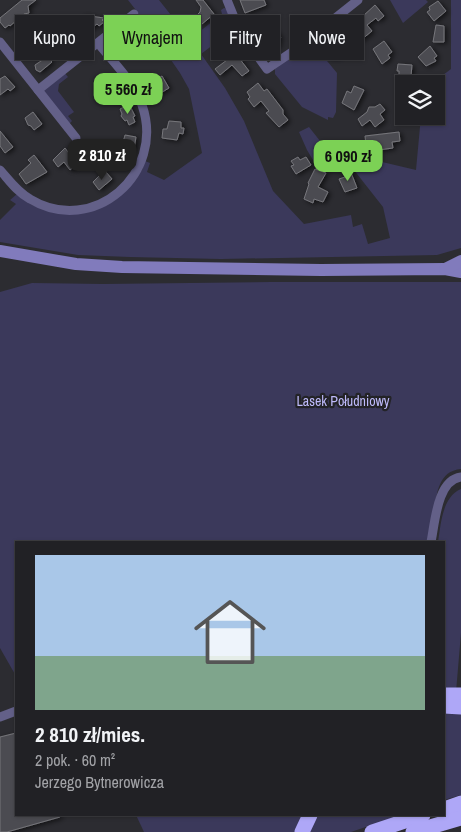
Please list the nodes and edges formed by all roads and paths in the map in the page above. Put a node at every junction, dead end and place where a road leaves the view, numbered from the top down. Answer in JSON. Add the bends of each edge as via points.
{"nodes":[{"id":1,"x":227,"y":0,"type":"edge"},
{"id":2,"x":358,"y":0,"type":"edge"},
{"id":3,"x":134,"y":14,"type":"dead end"},
{"id":4,"x":0,"y":42,"type":"edge"},
{"id":5,"x":98,"y":43,"type":"junction"},
{"id":6,"x":38,"y":90,"type":"junction"},
{"id":7,"x":76,"y":138,"type":"dead end"},
{"id":8,"x":0,"y":170,"type":"edge"},
{"id":9,"x":0,"y":251,"type":"edge"},
{"id":10,"x":461,"y":261,"type":"edge"},
{"id":11,"x":444,"y":269,"type":"junction"},
{"id":12,"x":461,"y":272,"type":"edge"},
{"id":13,"x":461,"y":477,"type":"edge"},
{"id":14,"x":430,"y":541,"type":"edge"},
{"id":15,"x":445,"y":695,"type":"edge"},
{"id":16,"x":461,"y":696,"type":"edge"},
{"id":17,"x":445,"y":706,"type":"edge"},
{"id":18,"x":461,"y":707,"type":"edge"},
{"id":19,"x":15,"y":712,"type":"edge"},
{"id":20,"x":0,"y":716,"type":"edge"},
{"id":21,"x":445,"y":805,"type":"edge"},
{"id":22,"x":445,"y":809,"type":"edge"},
{"id":23,"x":461,"y":812,"type":"edge"},
{"id":24,"x":310,"y":816,"type":"edge"},
{"id":25,"x":420,"y":816,"type":"edge"},
{"id":26,"x":302,"y":832,"type":"edge"},
{"id":27,"x":372,"y":832,"type":"edge"},
{"id":28,"x":413,"y":832,"type":"edge"}],
"edges":[{"from":1,"to":2,"type":"street","via":[[240,32],[267,69]]},
{"from":3,"to":5,"type":"street"},
{"from":4,"to":6,"type":"street"},
{"from":5,"to":6,"type":"street"},
{"from":5,"to":8,"type":"street","via":[[134,90],[145,115],[144,158],[134,177],[106,202],[75,211],[58,210],[30,200]]},
{"from":6,"to":7,"type":"street"},
{"from":9,"to":11,"type":"main road","via":[[76,264],[122,267]]},
{"from":10,"to":11,"type":"main road"},
{"from":11,"to":12,"type":"main road"},
{"from":13,"to":14,"type":"street","via":[[450,481],[444,489]]},
{"from":15,"to":16,"type":"highway"},
{"from":17,"to":18,"type":"highway"},
{"from":19,"to":20,"type":"street"},
{"from":21,"to":23,"type":"highway"},
{"from":22,"to":23,"type":"highway"},
{"from":23,"to":28,"type":"highway"},
{"from":24,"to":26,"type":"highway"},
{"from":25,"to":27,"type":"highway"}]}
